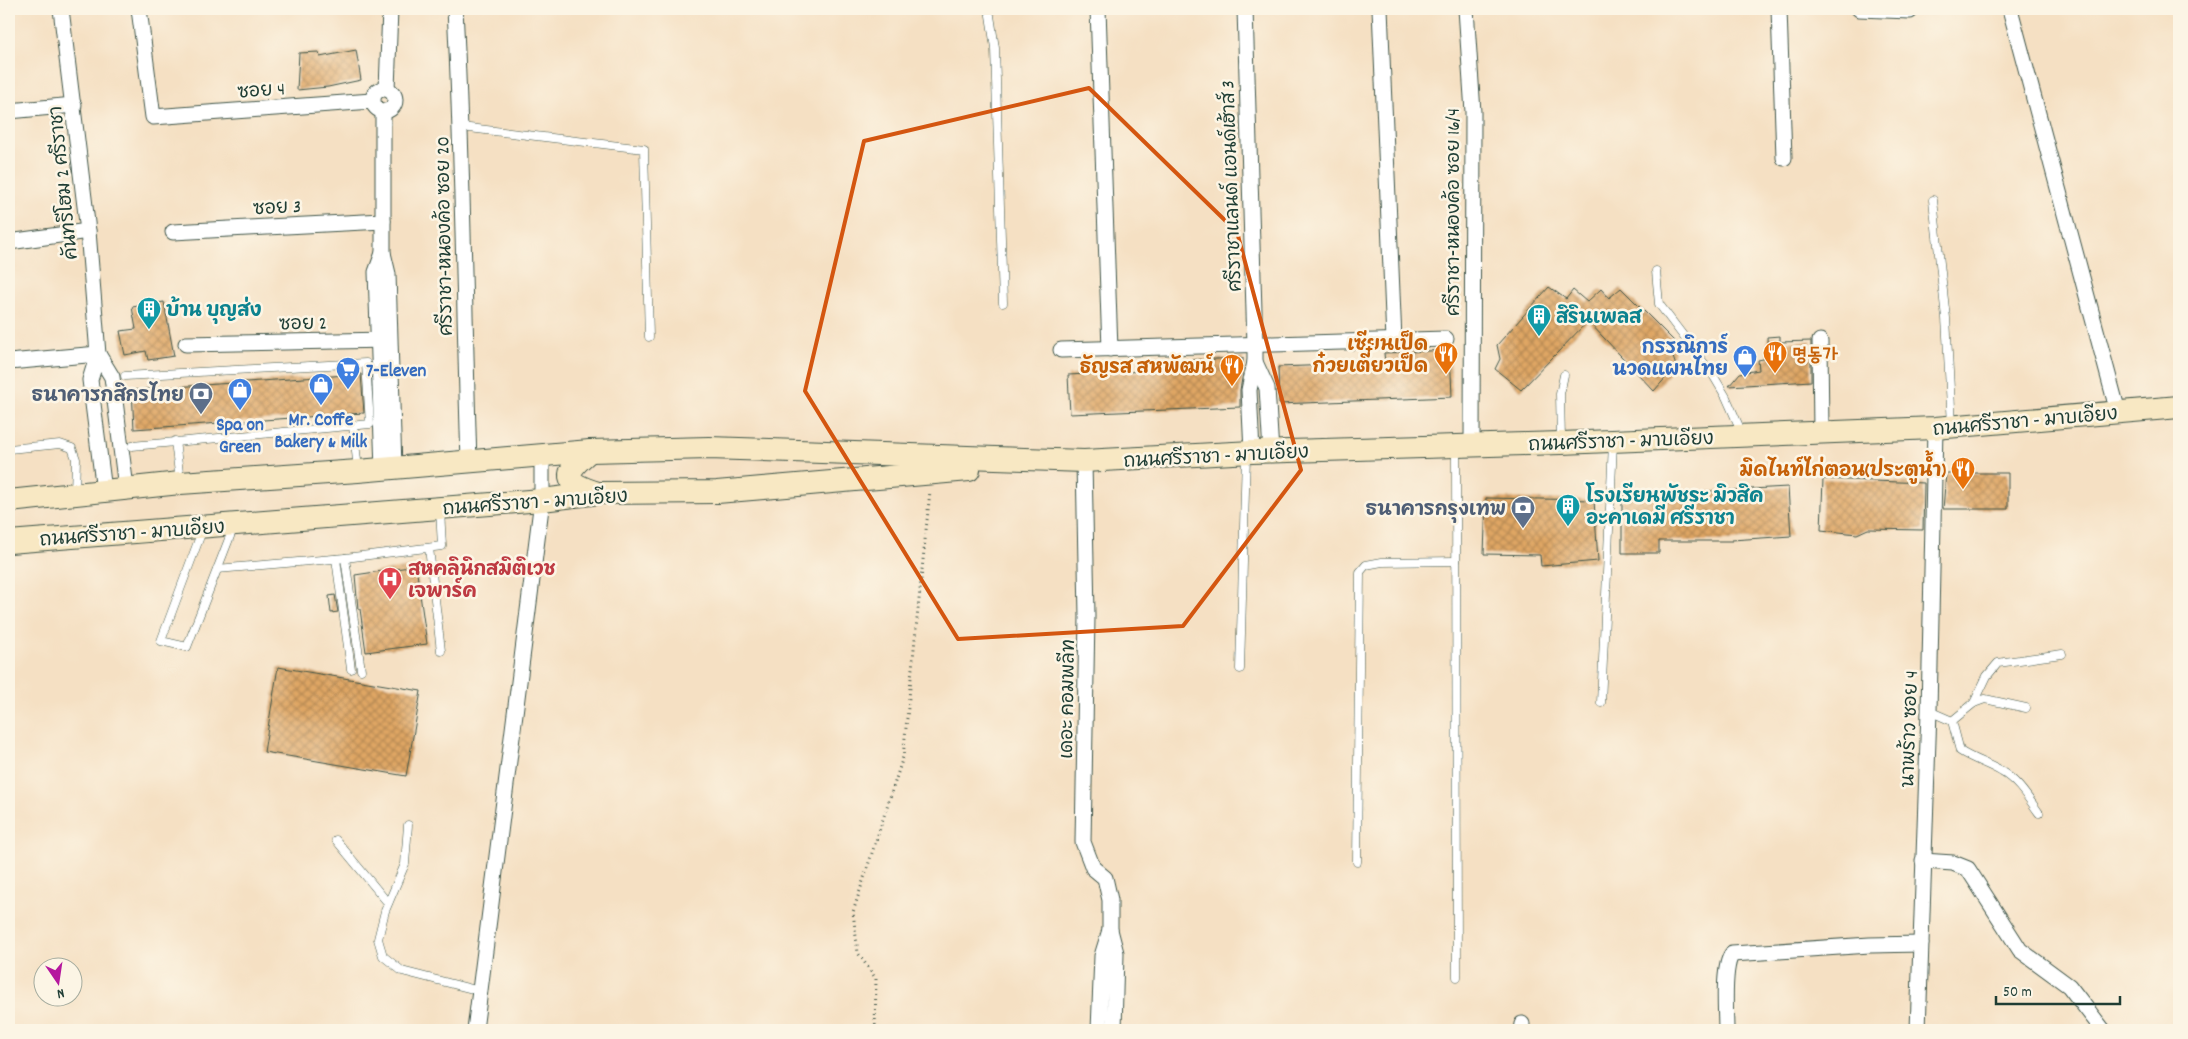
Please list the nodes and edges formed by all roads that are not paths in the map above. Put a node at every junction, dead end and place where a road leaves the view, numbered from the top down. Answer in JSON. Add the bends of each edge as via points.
{"nodes":[{"id":1,"x":61,"y":9,"type":"edge"},
{"id":2,"x":139,"y":9,"type":"edge"},
{"id":3,"x":390,"y":9,"type":"edge"},
{"id":4,"x":455,"y":9,"type":"edge"},
{"id":5,"x":989,"y":9,"type":"edge"},
{"id":6,"x":1098,"y":9,"type":"edge"},
{"id":7,"x":1245,"y":9,"type":"edge"},
{"id":8,"x":1380,"y":9,"type":"edge"},
{"id":9,"x":1466,"y":9,"type":"edge"},
{"id":10,"x":1779,"y":9,"type":"edge"},
{"id":11,"x":1859,"y":9,"type":"edge"},
{"id":12,"x":1910,"y":9,"type":"edge"},
{"id":13,"x":2010,"y":9,"type":"edge"},
{"id":14,"x":387,"y":89,"type":"junction"},
{"id":15,"x":372,"y":101,"type":"junction"},
{"id":16,"x":74,"y":105,"type":"junction"},
{"id":17,"x":9,"y":110,"type":"edge"},
{"id":18,"x":383,"y":112,"type":"junction"},
{"id":19,"x":461,"y":127,"type":"junction"},
{"id":20,"x":1784,"y":158,"type":"dead end"},
{"id":21,"x":1933,"y":200,"type":"dead end"},
{"id":22,"x":382,"y":221,"type":"junction"},
{"id":23,"x":88,"y":231,"type":"junction"},
{"id":24,"x":173,"y":232,"type":"dead end"},
{"id":25,"x":9,"y":242,"type":"edge"},
{"id":26,"x":1656,"y":271,"type":"dead end"},
{"id":27,"x":1003,"y":304,"type":"dead end"},
{"id":28,"x":649,"y":337,"type":"dead end"},
{"id":29,"x":1446,"y":339,"type":"dead end"},
{"id":30,"x":384,"y":340,"type":"junction"},
{"id":31,"x":1394,"y":340,"type":"junction"},
{"id":32,"x":1820,"y":341,"type":"dead end"},
{"id":33,"x":186,"y":344,"type":"dead end"},
{"id":34,"x":1255,"y":345,"type":"junction"},
{"id":35,"x":1110,"y":349,"type":"junction"},
{"id":36,"x":1061,"y":350,"type":"dead end"},
{"id":37,"x":98,"y":354,"type":"junction"},
{"id":38,"x":9,"y":362,"type":"edge"},
{"id":39,"x":1564,"y":375,"type":"dead end"},
{"id":40,"x":125,"y":376,"type":"dead end"},
{"id":41,"x":2179,"y":407,"type":"edge"},
{"id":42,"x":2118,"y":412,"type":"junction"},
{"id":43,"x":352,"y":426,"type":"junction"},
{"id":44,"x":1944,"y":428,"type":"junction"},
{"id":45,"x":1821,"y":433,"type":"junction"},
{"id":46,"x":1743,"y":435,"type":"junction"},
{"id":47,"x":175,"y":441,"type":"junction"},
{"id":48,"x":1613,"y":441,"type":"junction"},
{"id":49,"x":1561,"y":443,"type":"junction"},
{"id":50,"x":132,"y":446,"type":"dead end"},
{"id":51,"x":1464,"y":446,"type":"junction"},
{"id":52,"x":9,"y":449,"type":"edge"},
{"id":53,"x":590,"y":451,"type":"junction"},
{"id":54,"x":1256,"y":452,"type":"junction"},
{"id":55,"x":542,"y":456,"type":"junction"},
{"id":56,"x":1073,"y":461,"type":"junction"},
{"id":57,"x":469,"y":462,"type":"junction"},
{"id":58,"x":389,"y":468,"type":"junction"},
{"id":59,"x":358,"y":471,"type":"junction"},
{"id":60,"x":180,"y":483,"type":"junction"},
{"id":61,"x":126,"y":488,"type":"junction"},
{"id":62,"x":104,"y":491,"type":"junction"},
{"id":63,"x":599,"y":493,"type":"junction"},
{"id":64,"x":75,"y":495,"type":"junction"},
{"id":65,"x":542,"y":500,"type":"junction"},
{"id":66,"x":9,"y":501,"type":"edge"},
{"id":67,"x":440,"y":508,"type":"junction"},
{"id":68,"x":234,"y":524,"type":"junction"},
{"id":69,"x":203,"y":526,"type":"junction"},
{"id":70,"x":9,"y":542,"type":"edge"},
{"id":71,"x":429,"y":548,"type":"junction"},
{"id":72,"x":345,"y":558,"type":"junction"},
{"id":73,"x":336,"y":559,"type":"junction"},
{"id":74,"x":1456,"y":561,"type":"junction"},
{"id":75,"x":217,"y":569,"type":"junction"},
{"id":76,"x":441,"y":650,"type":"dead end"},
{"id":77,"x":2062,"y":654,"type":"dead end"},
{"id":78,"x":351,"y":669,"type":"dead end"},
{"id":79,"x":1240,"y":669,"type":"dead end"},
{"id":80,"x":361,"y":670,"type":"dead end"},
{"id":81,"x":1601,"y":703,"type":"dead end"},
{"id":82,"x":1974,"y":703,"type":"junction"},
{"id":83,"x":2026,"y":708,"type":"dead end"},
{"id":84,"x":1929,"y":710,"type":"junction"},
{"id":85,"x":1952,"y":721,"type":"junction"},
{"id":86,"x":2039,"y":813,"type":"dead end"},
{"id":87,"x":408,"y":825,"type":"dead end"},
{"id":88,"x":336,"y":840,"type":"dead end"},
{"id":89,"x":1923,"y":861,"type":"junction"},
{"id":90,"x":1357,"y":862,"type":"dead end"},
{"id":91,"x":388,"y":903,"type":"junction"},
{"id":92,"x":1110,"y":930,"type":"junction"},
{"id":93,"x":1921,"y":944,"type":"junction"},
{"id":94,"x":1457,"y":977,"type":"dead end"},
{"id":95,"x":480,"y":991,"type":"junction"},
{"id":96,"x":475,"y":1030,"type":"edge"},
{"id":97,"x":1099,"y":1030,"type":"edge"},
{"id":98,"x":1114,"y":1030,"type":"edge"},
{"id":99,"x":1726,"y":1030,"type":"edge"},
{"id":100,"x":1918,"y":1030,"type":"edge"},
{"id":101,"x":2103,"y":1030,"type":"edge"}],
"edges":[{"from":1,"to":16,"type":"street","name":"คันทรีโฮม 2 ศรีราชา"},
{"from":2,"to":15,"type":"street","name":"ซอย 4","via":[[153,117]]},
{"from":3,"to":14,"type":"street"},
{"from":4,"to":19,"type":"street","name":"ศรีราชา-หนองค้อ ซอย 20"},
{"from":5,"to":27,"type":"lane","via":[[995,48]]},
{"from":6,"to":35,"type":"street"},
{"from":7,"to":34,"type":"street","name":"ศรีราชาแลนด์ แอนด์เฮ้าส์ 3"},
{"from":8,"to":31,"type":"street"},
{"from":9,"to":51,"type":"street","name":"ศรีราชา-หนองค้อ ซอย 16/4","via":[[1473,112]]},
{"from":10,"to":20,"type":"street"},
{"from":11,"to":12,"type":"street"},
{"from":13,"to":42,"type":"street"},
{"from":14,"to":15,"type":"street","via":[[376,92]]},
{"from":14,"to":18,"type":"street","via":[[395,97],[395,102],[389,111]]},
{"from":15,"to":18,"type":"street"},
{"from":16,"to":17,"type":"street"},
{"from":16,"to":23,"type":"street","name":"คันทรีโฮม 2 ศรีราชา"},
{"from":18,"to":22,"type":"street"},
{"from":19,"to":28,"type":"lane","via":[[644,148]]},
{"from":19,"to":57,"type":"street","name":"ศรีราชา-หนองค้อ ซอย 20"},
{"from":21,"to":44,"type":"lane","via":[[1946,318]]},
{"from":22,"to":24,"type":"street","name":"ซอย 3"},
{"from":22,"to":30,"type":"street","via":[[383,253],[376,272]]},
{"from":23,"to":25,"type":"street"},
{"from":23,"to":37,"type":"street","name":"คันทรีโฮม 2 ศรีราชา"},
{"from":26,"to":46,"type":"lane","via":[[1659,304],[1713,375]]},
{"from":29,"to":31,"type":"street"},
{"from":30,"to":33,"type":"street","name":"ซอย 2"},
{"from":30,"to":58,"type":"street"},
{"from":31,"to":34,"type":"street"},
{"from":32,"to":45,"type":"street"},
{"from":34,"to":35,"type":"street"},
{"from":34,"to":54,"type":"street","name":"ศรีราชาแลนด์ แอนด์เฮ้าส์ 3","via":[[1255,362],[1267,388]]},
{"from":35,"to":36,"type":"street"},
{"from":37,"to":38,"type":"street"},
{"from":37,"to":61,"type":"street","name":"คันทรีโฮม 2 ศรีราชา","via":[[112,377]]},
{"from":37,"to":62,"type":"street","name":"คันทรีโฮม 2 ศรีราชา","via":[[90,380]]},
{"from":39,"to":49,"type":"lane","via":[[1560,394]]},
{"from":40,"to":43,"type":"lane","via":[[366,363],[370,424]]},
{"from":41,"to":42,"type":"main road","name":"ถนนศรีราชา - มาบเอียง"},
{"from":42,"to":44,"type":"main road","name":"ถนนศรีราชา - มาบเอียง"},
{"from":43,"to":47,"type":"lane"},
{"from":43,"to":59,"type":"lane"},
{"from":44,"to":45,"type":"main road","name":"ถนนศรีราชา - มาบเอียง"},
{"from":44,"to":84,"type":"street","name":"นาพร้าว ซอย 4"},
{"from":45,"to":46,"type":"main road","name":"ถนนศรีราชา - มาบเอียง"},
{"from":46,"to":48,"type":"main road","name":"ถนนศรีราชา - มาบเอียง"},
{"from":47,"to":50,"type":"lane"},
{"from":47,"to":60,"type":"lane"},
{"from":48,"to":49,"type":"main road","name":"ถนนศรีราชา - มาบเอียง"},
{"from":48,"to":81,"type":"lane"},
{"from":49,"to":51,"type":"main road","name":"ถนนศรีราชา - มาบเอียง"},
{"from":51,"to":54,"type":"main road","name":"ถนนศรีราชา - มาบเอียง"},
{"from":51,"to":74,"type":"lane"},
{"from":52,"to":64,"type":"lane","via":[[60,444],[72,448],[76,459]]},
{"from":53,"to":55,"type":"main road","name":"ถนนศรีราชา - มาบเอียง"},
{"from":53,"to":56,"type":"main road","name":"ถนนศรีราชา - มาบเอียง","via":[[709,448]]},
{"from":53,"to":63,"type":"main road","via":[[573,465],[571,480],[580,488]]},
{"from":54,"to":56,"type":"main road","name":"ถนนศรีราชา - มาบเอียง"},
{"from":54,"to":79,"type":"lane"},
{"from":55,"to":57,"type":"main road","name":"ถนนศรีราชา - มาบเอียง"},
{"from":55,"to":65,"type":"street"},
{"from":56,"to":63,"type":"main road","name":"ถนนศรีราชา - มาบเอียง","via":[[717,492]]},
{"from":56,"to":92,"type":"street","name":"เดอะ คอมพลีท","via":[[1087,616],[1084,842],[1093,868],[1105,878],[1110,900]]},
{"from":57,"to":58,"type":"main road","name":"ถนนศรีราชา - มาบเอียง"},
{"from":58,"to":59,"type":"main road","name":"ถนนศรีราชา - มาบเอียง"},
{"from":59,"to":60,"type":"main road","name":"ถนนศรีราชา - มาบเอียง"},
{"from":60,"to":61,"type":"main road","name":"ถนนศรีราชา - มาบเอียง"},
{"from":61,"to":62,"type":"main road","name":"ถนนศรีราชา - มาบเอียง"},
{"from":62,"to":64,"type":"main road","name":"ถนนศรีราชา - มาบเอียง"},
{"from":63,"to":65,"type":"main road","name":"ถนนศรีราชา - มาบเอียง"},
{"from":64,"to":66,"type":"main road","name":"ถนนศรีราชา - มาบเอียง"},
{"from":65,"to":67,"type":"main road","name":"ถนนศรีราชา - มาบเอียง"},
{"from":65,"to":95,"type":"street"},
{"from":67,"to":68,"type":"main road","name":"ถนนศรีราชา - มาบเอียง"},
{"from":67,"to":71,"type":"lane","via":[[442,546]]},
{"from":68,"to":69,"type":"main road","name":"ถนนศรีราชา - มาบเอียง"},
{"from":68,"to":75,"type":"lane"},
{"from":69,"to":70,"type":"main road","name":"ถนนศรีราชา - มาบเอียง"},
{"from":69,"to":75,"type":"lane","via":[[161,641],[187,647]]},
{"from":71,"to":72,"type":"lane"},
{"from":71,"to":76,"type":"lane"},
{"from":72,"to":73,"type":"lane"},
{"from":72,"to":80,"type":"lane"},
{"from":73,"to":75,"type":"lane"},
{"from":73,"to":78,"type":"lane"},
{"from":74,"to":90,"type":"lane","via":[[1382,562],[1366,565],[1360,572]]},
{"from":74,"to":94,"type":"lane"},
{"from":77,"to":82,"type":"lane","via":[[1998,663],[1986,676]]},
{"from":82,"to":83,"type":"lane","via":[[1985,699]]},
{"from":82,"to":85,"type":"lane"},
{"from":84,"to":85,"type":"lane"},
{"from":84,"to":89,"type":"street","name":"นาพร้าว ซอย 4"},
{"from":85,"to":86,"type":"lane","via":[[1960,751],[2004,772],[2020,786]]},
{"from":87,"to":91,"type":"lane","via":[[405,864]]},
{"from":88,"to":91,"type":"lane"},
{"from":89,"to":93,"type":"street","name":"นาพร้าว ซอย 4"},
{"from":89,"to":101,"type":"street","via":[[1953,863],[1968,869],[2020,950],[2069,986]]},
{"from":91,"to":95,"type":"lane","via":[[378,939],[383,956],[402,971]]},
{"from":92,"to":97,"type":"street","via":[[1102,956]]},
{"from":92,"to":98,"type":"street","via":[[1116,953]]},
{"from":93,"to":99,"type":"street","via":[[1732,954],[1726,973]]},
{"from":93,"to":100,"type":"street","name":"นาพร้าว ซอย 4"},
{"from":95,"to":96,"type":"street"}]}
